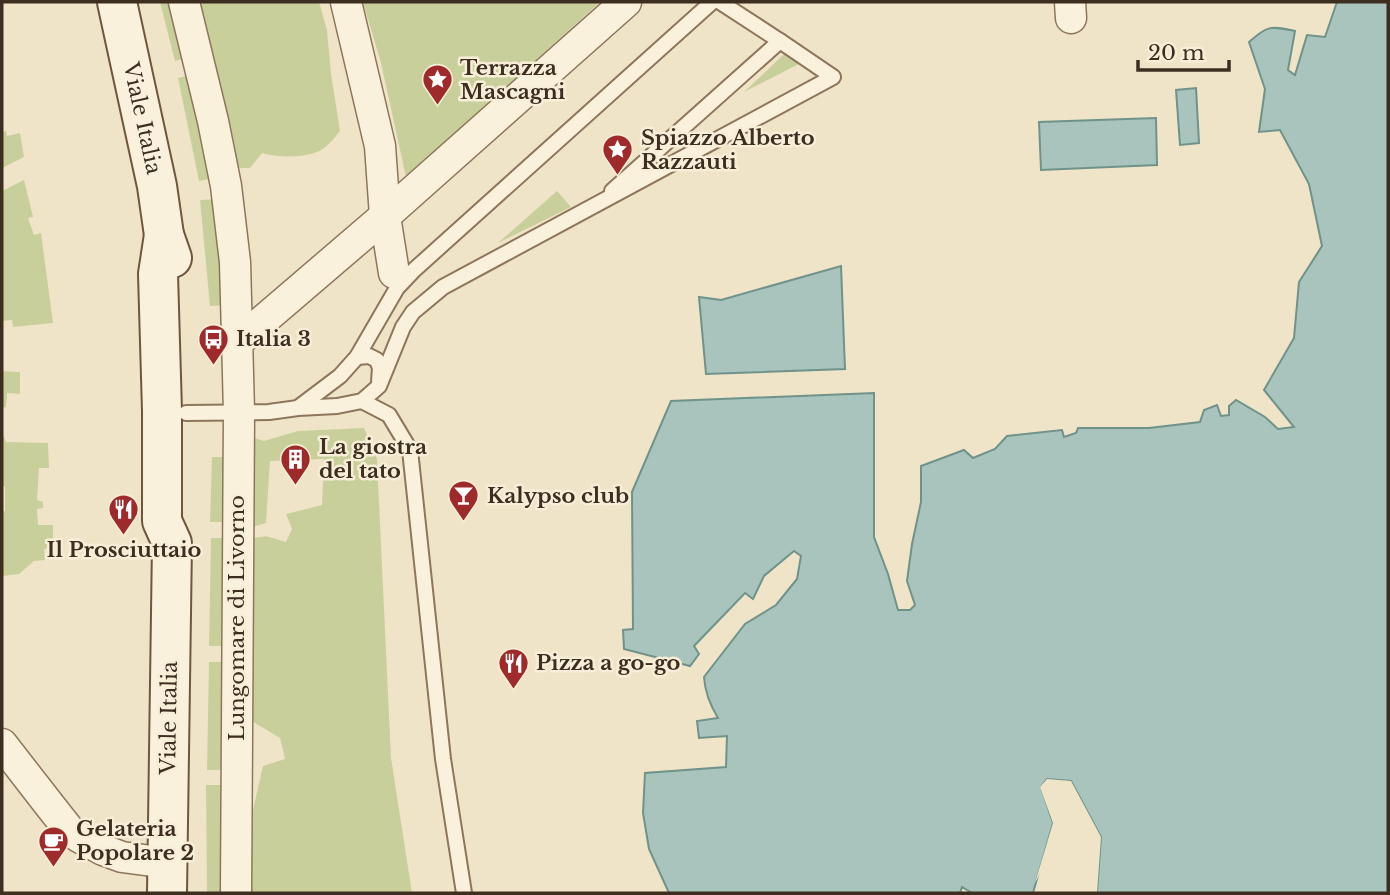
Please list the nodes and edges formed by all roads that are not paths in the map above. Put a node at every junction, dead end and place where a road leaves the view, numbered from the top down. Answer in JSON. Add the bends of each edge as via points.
{"nodes":[{"id":1,"x":117,"y":2,"type":"edge"},
{"id":2,"x":184,"y":2,"type":"edge"},
{"id":3,"x":346,"y":2,"type":"edge"},
{"id":4,"x":626,"y":2,"type":"edge"},
{"id":5,"x":712,"y":2,"type":"edge"},
{"id":6,"x":720,"y":2,"type":"edge"},
{"id":7,"x":780,"y":41,"type":"junction"},
{"id":8,"x":594,"y":207,"type":"junction"},
{"id":9,"x":385,"y":216,"type":"junction"},
{"id":10,"x":164,"y":235,"type":"junction"},
{"id":11,"x":404,"y":272,"type":"junction"},
{"id":12,"x":238,"y":342,"type":"junction"},
{"id":13,"x":357,"y":356,"type":"junction"},
{"id":14,"x":379,"y":386,"type":"junction"},
{"id":15,"x":362,"y":401,"type":"junction"},
{"id":16,"x":298,"y":408,"type":"junction"},
{"id":17,"x":239,"y":412,"type":"junction"},
{"id":18,"x":186,"y":413,"type":"junction"},
{"id":19,"x":172,"y":543,"type":"junction"},
{"id":20,"x":2,"y":744,"type":"edge"},
{"id":21,"x":167,"y":878,"type":"edge"},
{"id":22,"x":236,"y":893,"type":"edge"},
{"id":23,"x":464,"y":893,"type":"edge"}],
"edges":[{"from":1,"to":10,"type":"main road","name":"Viale Italia"},
{"from":2,"to":12,"type":"street","name":"Lungomare di Livorno","via":[[226,186]]},
{"from":3,"to":9,"type":"street","via":[[380,146]]},
{"from":4,"to":9,"type":"street"},
{"from":5,"to":11,"type":"lane"},
{"from":6,"to":7,"type":"lane"},
{"from":7,"to":8,"type":"lane"},
{"from":7,"to":8,"type":"lane","via":[[833,77]]},
{"from":8,"to":14,"type":"lane","via":[[443,287],[413,312],[403,327]]},
{"from":9,"to":11,"type":"street"},
{"from":9,"to":12,"type":"street"},
{"from":10,"to":18,"type":"main road","name":"Viale Italia","via":[[177,272]]},
{"from":10,"to":19,"type":"main road","name":"Viale Italia","via":[[158,274],[162,521]]},
{"from":11,"to":13,"type":"lane"},
{"from":12,"to":17,"type":"street","name":"Lungomare di Livorno"},
{"from":13,"to":14,"type":"lane","via":[[377,360]]},
{"from":13,"to":16,"type":"lane","via":[[340,376]]},
{"from":14,"to":15,"type":"lane"},
{"from":15,"to":16,"type":"lane"},
{"from":15,"to":23,"type":"lane","via":[[389,415],[410,450],[443,759]]},
{"from":16,"to":17,"type":"lane"},
{"from":17,"to":18,"type":"lane"},
{"from":17,"to":22,"type":"street","name":"Lungomare di Livorno"},
{"from":18,"to":19,"type":"main road","name":"Viale Italia","via":[[184,521]]},
{"from":19,"to":21,"type":"main road","name":"Viale Italia"},
{"from":20,"to":21,"type":"street","via":[[70,831]]}]}
